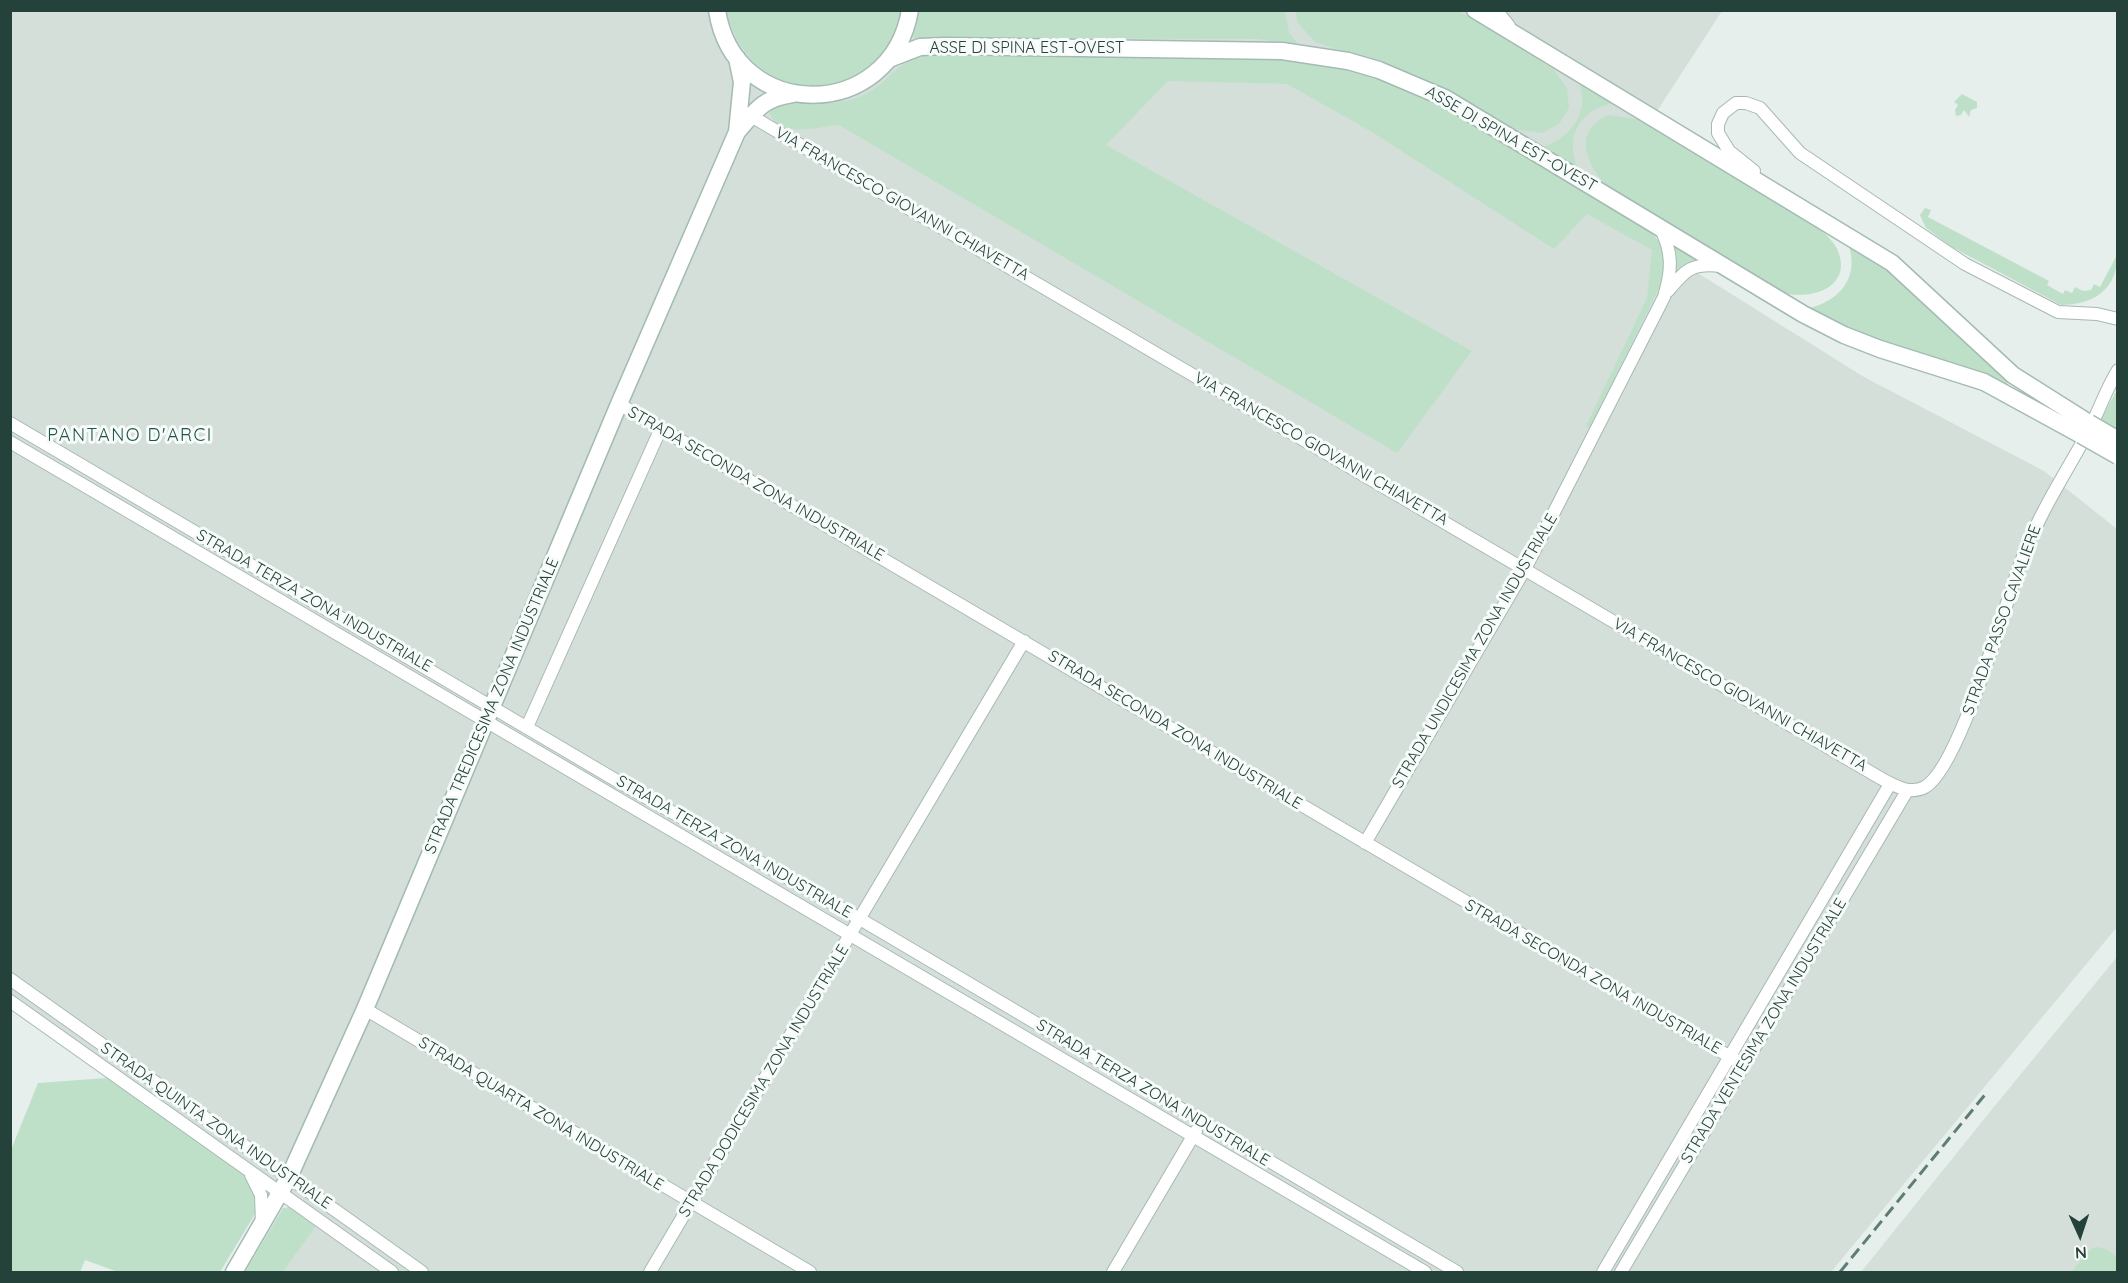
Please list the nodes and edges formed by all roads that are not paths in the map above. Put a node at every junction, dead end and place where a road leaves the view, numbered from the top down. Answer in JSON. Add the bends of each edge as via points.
{"nodes":[{"id":1,"x":910,"y":10,"type":"edge"},
{"id":2,"x":1475,"y":10,"type":"edge"},
{"id":3,"x":1496,"y":10,"type":"edge"},
{"id":4,"x":717,"y":13,"type":"edge"},
{"id":5,"x":1524,"y":38,"type":"junction"},
{"id":6,"x":737,"y":58,"type":"junction"},
{"id":7,"x":889,"y":59,"type":"junction"},
{"id":8,"x":794,"y":94,"type":"junction"},
{"id":9,"x":751,"y":116,"type":"junction"},
{"id":10,"x":737,"y":132,"type":"junction"},
{"id":11,"x":1818,"y":217,"type":"junction"},
{"id":12,"x":1659,"y":226,"type":"junction"},
{"id":13,"x":1727,"y":267,"type":"junction"},
{"id":14,"x":1664,"y":297,"type":"junction"},
{"id":15,"x":2118,"y":319,"type":"edge"},
{"id":16,"x":2118,"y":370,"type":"edge"},
{"id":17,"x":2118,"y":382,"type":"edge"},
{"id":18,"x":2102,"y":403,"type":"junction"},
{"id":19,"x":619,"y":404,"type":"junction"},
{"id":20,"x":10,"y":423,"type":"edge"},
{"id":21,"x":661,"y":428,"type":"junction"},
{"id":22,"x":2085,"y":429,"type":"junction"},
{"id":23,"x":2118,"y":440,"type":"edge"},
{"id":24,"x":10,"y":442,"type":"edge"},
{"id":25,"x":2118,"y":456,"type":"edge"},
{"id":26,"x":162,"y":512,"type":"junction"},
{"id":27,"x":153,"y":526,"type":"junction"},
{"id":28,"x":1525,"y":569,"type":"junction"},
{"id":29,"x":1024,"y":641,"type":"junction"},
{"id":30,"x":489,"y":713,"type":"junction"},
{"id":31,"x":527,"y":727,"type":"junction"},
{"id":32,"x":619,"y":782,"type":"junction"},
{"id":33,"x":1890,"y":784,"type":"junction"},
{"id":34,"x":1907,"y":790,"type":"junction"},
{"id":35,"x":609,"y":795,"type":"junction"},
{"id":36,"x":1365,"y":843,"type":"junction"},
{"id":37,"x":860,"y":919,"type":"junction"},
{"id":38,"x":850,"y":934,"type":"junction"},
{"id":39,"x":10,"y":979,"type":"edge"},
{"id":40,"x":10,"y":1001,"type":"edge"},
{"id":41,"x":365,"y":1009,"type":"junction"},
{"id":42,"x":1014,"y":1011,"type":"junction"},
{"id":43,"x":1005,"y":1025,"type":"junction"},
{"id":44,"x":1730,"y":1057,"type":"junction"},
{"id":45,"x":1744,"y":1065,"type":"junction"},
{"id":46,"x":1202,"y":1123,"type":"junction"},
{"id":47,"x":1193,"y":1137,"type":"junction"},
{"id":48,"x":1248,"y":1150,"type":"junction"},
{"id":49,"x":1239,"y":1164,"type":"junction"},
{"id":50,"x":246,"y":1169,"type":"junction"},
{"id":51,"x":285,"y":1184,"type":"junction"},
{"id":52,"x":691,"y":1203,"type":"junction"},
{"id":53,"x":1640,"y":1211,"type":"junction"},
{"id":54,"x":1653,"y":1219,"type":"junction"},
{"id":55,"x":262,"y":1224,"type":"junction"},
{"id":56,"x":1448,"y":1270,"type":"edge"},
{"id":57,"x":234,"y":1272,"type":"edge"},
{"id":58,"x":392,"y":1272,"type":"edge"},
{"id":59,"x":422,"y":1272,"type":"edge"},
{"id":60,"x":650,"y":1272,"type":"edge"},
{"id":61,"x":810,"y":1272,"type":"edge"},
{"id":62,"x":1113,"y":1272,"type":"edge"},
{"id":63,"x":1425,"y":1272,"type":"edge"},
{"id":64,"x":1603,"y":1272,"type":"edge"},
{"id":65,"x":1621,"y":1272,"type":"edge"}],
"edges":[{"from":1,"to":7,"type":"main road","via":[[904,33]]},
{"from":2,"to":5,"type":"main road"},
{"from":3,"to":5,"type":"street"},
{"from":4,"to":6,"type":"main road","via":[[725,39]]},
{"from":5,"to":11,"type":"main road"},
{"from":6,"to":8,"type":"main road","via":[[765,83]]},
{"from":6,"to":10,"type":"main road","via":[[742,82]]},
{"from":7,"to":8,"type":"main road","via":[[873,75],[847,90],[817,96]]},
{"from":7,"to":12,"type":"main road","name":"ASSE DI SPINA EST-OVEST","via":[[913,49],[945,46],[1262,50],[1348,61],[1445,98]]},
{"from":8,"to":9,"type":"main road","via":[[764,102]]},
{"from":9,"to":10,"type":"main road"},
{"from":9,"to":28,"type":"street","name":"VIA FRANCESCO GIOVANNI CHIAVETTA"},
{"from":10,"to":19,"type":"main road","name":"STRADA TREDICESIMA ZONA INDUSTRIALE"},
{"from":11,"to":15,"type":"street","via":[[1795,195],[1754,170],[1720,140],[1718,124],[1729,106],[1746,103],[1760,108],[1800,153],[1965,264],[2058,312]]},
{"from":11,"to":22,"type":"main road","via":[[1892,263],[2013,375]]},
{"from":12,"to":13,"type":"main road","name":"ASSE DI SPINA EST-OVEST"},
{"from":12,"to":14,"type":"street","via":[[1672,264]]},
{"from":13,"to":14,"type":"street","via":[[1689,268]]},
{"from":13,"to":22,"type":"main road","name":"ASSE DI SPINA EST-OVEST","via":[[1844,335],[1984,382]]},
{"from":14,"to":28,"type":"street","name":"STRADA UNDICESIMA ZONA INDUSTRIALE"},
{"from":16,"to":18,"type":"street"},
{"from":17,"to":18,"type":"street"},
{"from":18,"to":34,"type":"street","name":"STRADA PASSO CAVALIERE","via":[[2025,551],[1980,681],[1947,756],[1924,787]]},
{"from":19,"to":21,"type":"street","name":"STRADA SECONDA ZONA INDUSTRIALE"},
{"from":19,"to":30,"type":"main road","name":"STRADA TREDICESIMA ZONA INDUSTRIALE"},
{"from":20,"to":26,"type":"street","name":"STRADA TERZA ZONA INDUSTRIALE"},
{"from":21,"to":29,"type":"street","name":"STRADA SECONDA ZONA INDUSTRIALE"},
{"from":21,"to":31,"type":"street"},
{"from":22,"to":23,"type":"main road","bridge":true},
{"from":22,"to":25,"type":"main road","bridge":true},
{"from":24,"to":27,"type":"street","name":"STRADA TERZA ZONA INDUSTRIALE"},
{"from":26,"to":27,"type":"street"},
{"from":26,"to":30,"type":"street","name":"STRADA TERZA ZONA INDUSTRIALE"},
{"from":27,"to":30,"type":"street","name":"STRADA TERZA ZONA INDUSTRIALE"},
{"from":28,"to":33,"type":"street","name":"VIA FRANCESCO GIOVANNI CHIAVETTA"},
{"from":28,"to":36,"type":"street","name":"STRADA UNDICESIMA ZONA INDUSTRIALE"},
{"from":29,"to":36,"type":"street","name":"STRADA SECONDA ZONA INDUSTRIALE"},
{"from":29,"to":37,"type":"street","name":"STRADA DODICESIMA ZONA INDUSTRIALE"},
{"from":30,"to":31,"type":"street","name":"STRADA TERZA ZONA INDUSTRIALE"},
{"from":30,"to":35,"type":"street","name":"STRADA TERZA ZONA INDUSTRIALE"},
{"from":30,"to":41,"type":"main road","name":"STRADA TREDICESIMA ZONA INDUSTRIALE"},
{"from":31,"to":32,"type":"street","name":"STRADA TERZA ZONA INDUSTRIALE"},
{"from":32,"to":35,"type":"street"},
{"from":32,"to":37,"type":"street","name":"STRADA TERZA ZONA INDUSTRIALE"},
{"from":33,"to":34,"type":"street","name":"VIA FRANCESCO GIOVANNI CHIAVETTA"},
{"from":33,"to":44,"type":"street","name":"STRADA VENTESIMA ZONA INDUSTRIALE"},
{"from":34,"to":45,"type":"street","name":"STRADA VENTESIMA ZONA INDUSTRIALE"},
{"from":35,"to":38,"type":"street","name":"STRADA TERZA ZONA INDUSTRIALE"},
{"from":36,"to":44,"type":"street","name":"STRADA SECONDA ZONA INDUSTRIALE"},
{"from":37,"to":38,"type":"street","name":"STRADA DODICESIMA ZONA INDUSTRIALE"},
{"from":37,"to":42,"type":"street","name":"STRADA TERZA ZONA INDUSTRIALE"},
{"from":38,"to":43,"type":"street","name":"STRADA TERZA ZONA INDUSTRIALE"},
{"from":38,"to":52,"type":"street","name":"STRADA DODICESIMA ZONA INDUSTRIALE"},
{"from":39,"to":51,"type":"street","name":"STRADA QUINTA ZONA INDUSTRIALE"},
{"from":40,"to":50,"type":"street","name":"STRADA QUINTA ZONA INDUSTRIALE"},
{"from":41,"to":51,"type":"main road","name":"STRADA TREDICESIMA ZONA INDUSTRIALE"},
{"from":41,"to":52,"type":"street","name":"STRADA QUARTA ZONA INDUSTRIALE"},
{"from":42,"to":43,"type":"street"},
{"from":42,"to":46,"type":"street","name":"STRADA TERZA ZONA INDUSTRIALE"},
{"from":43,"to":47,"type":"street","name":"STRADA TERZA ZONA INDUSTRIALE"},
{"from":44,"to":45,"type":"street","name":"STRADA SECONDA ZONA INDUSTRIALE"},
{"from":44,"to":53,"type":"street","name":"STRADA VENTESIMA ZONA INDUSTRIALE"},
{"from":45,"to":54,"type":"street","name":"STRADA VENTESIMA ZONA INDUSTRIALE"},
{"from":46,"to":47,"type":"street"},
{"from":46,"to":48,"type":"street","name":"STRADA TERZA ZONA INDUSTRIALE"},
{"from":47,"to":49,"type":"street","name":"STRADA TERZA ZONA INDUSTRIALE"},
{"from":47,"to":62,"type":"street"},
{"from":48,"to":49,"type":"street"},
{"from":48,"to":56,"type":"street","name":"STRADA TERZA ZONA INDUSTRIALE"},
{"from":49,"to":63,"type":"street","name":"STRADA TERZA ZONA INDUSTRIALE"},
{"from":50,"to":51,"type":"street","name":"STRADA QUINTA ZONA INDUSTRIALE"},
{"from":50,"to":55,"type":"street","via":[[259,1188]]},
{"from":51,"to":55,"type":"main road","name":"STRADA TREDICESIMA ZONA INDUSTRIALE"},
{"from":51,"to":58,"type":"street","name":"STRADA QUINTA ZONA INDUSTRIALE"},
{"from":51,"to":59,"type":"street","name":"STRADA QUINTA ZONA INDUSTRIALE"},
{"from":52,"to":60,"type":"street","name":"STRADA DODICESIMA ZONA INDUSTRIALE"},
{"from":52,"to":61,"type":"street","name":"STRADA QUARTA ZONA INDUSTRIALE"},
{"from":53,"to":54,"type":"street"},
{"from":53,"to":64,"type":"street","name":"STRADA VENTESIMA ZONA INDUSTRIALE"},
{"from":54,"to":65,"type":"street","name":"STRADA VENTESIMA ZONA INDUSTRIALE"},
{"from":55,"to":57,"type":"main road","name":"STRADA TREDICESIMA ZONA INDUSTRIALE"}]}
